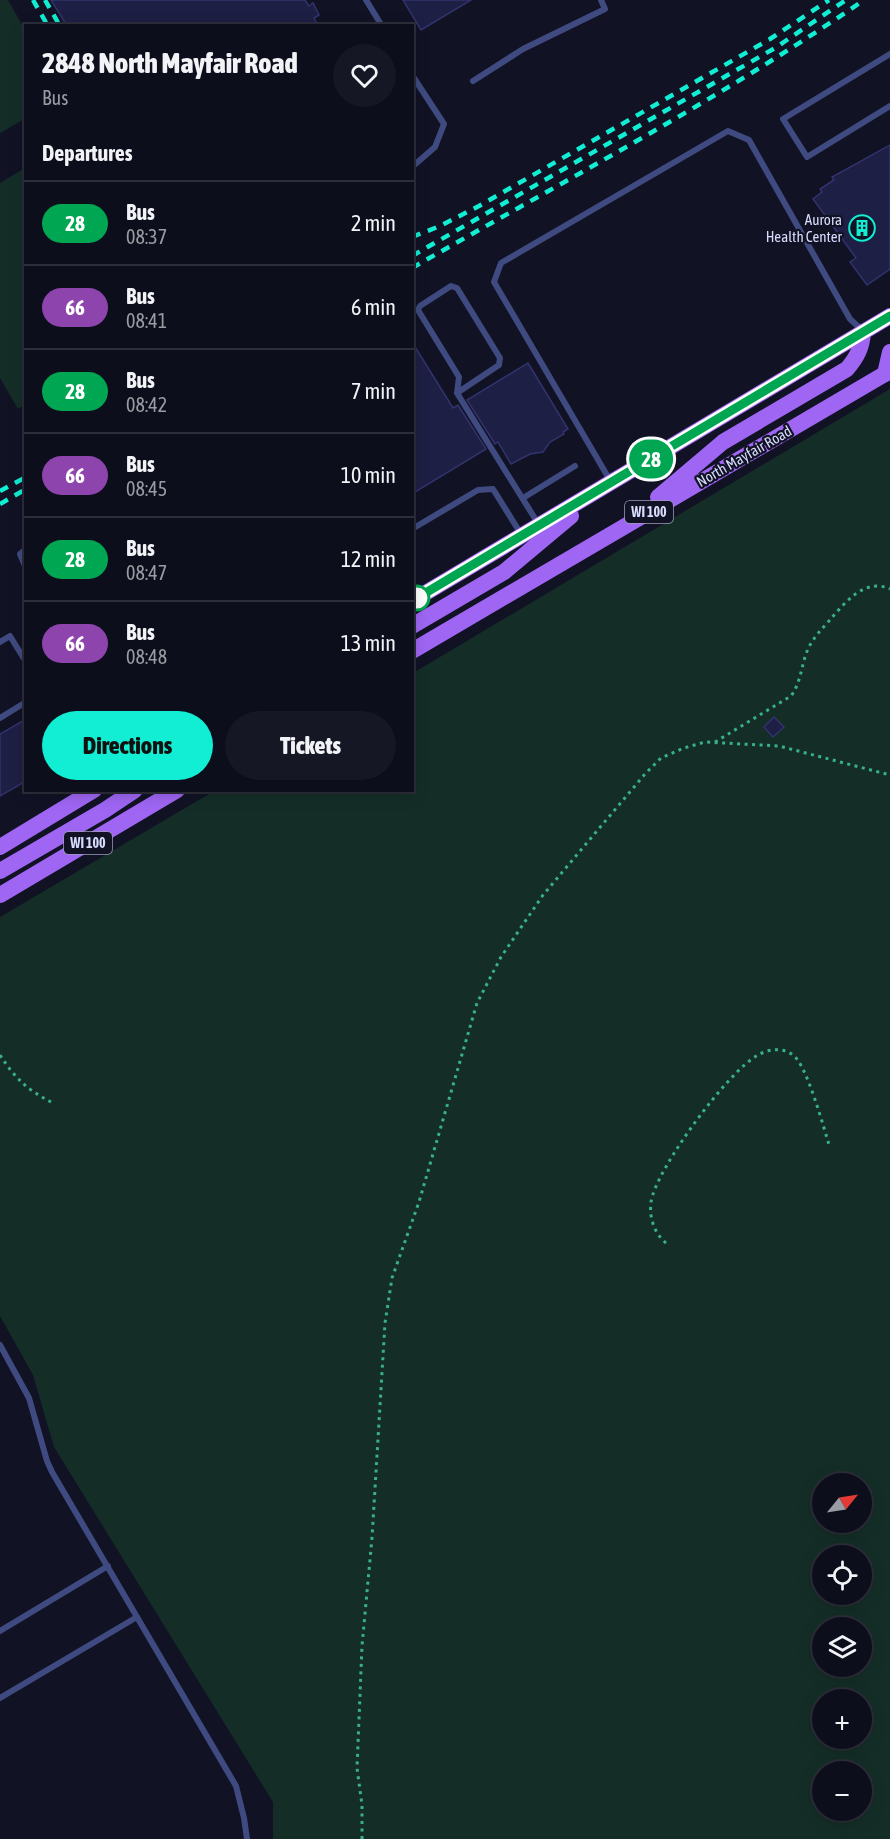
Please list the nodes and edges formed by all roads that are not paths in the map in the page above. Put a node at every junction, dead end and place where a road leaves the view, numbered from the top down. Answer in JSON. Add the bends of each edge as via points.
{"nodes":[{"id":1,"x":366,"y":0,"type":"edge"},
{"id":2,"x":601,"y":0,"type":"edge"},
{"id":3,"x":381,"y":24,"type":"edge"},
{"id":4,"x":890,"y":54,"type":"edge"},
{"id":5,"x":414,"y":78,"type":"edge"},
{"id":6,"x":473,"y":81,"type":"dead end"},
{"id":7,"x":890,"y":106,"type":"edge"},
{"id":8,"x":414,"y":165,"type":"edge"},
{"id":9,"x":890,"y":316,"type":"edge"},
{"id":10,"x":863,"y":332,"type":"junction"},
{"id":11,"x":890,"y":352,"type":"edge"},
{"id":12,"x":888,"y":372,"type":"edge"},
{"id":13,"x":457,"y":393,"type":"junction"},
{"id":14,"x":575,"y":466,"type":"dead end"},
{"id":15,"x":611,"y":483,"type":"junction"},
{"id":16,"x":523,"y":498,"type":"junction"},
{"id":17,"x":540,"y":525,"type":"junction"},
{"id":18,"x":414,"y":527,"type":"edge"},
{"id":19,"x":623,"y":527,"type":"junction"},
{"id":20,"x":522,"y":535,"type":"junction"},
{"id":21,"x":24,"y":551,"type":"edge"},
{"id":22,"x":24,"y":565,"type":"edge"},
{"id":23,"x":414,"y":597,"type":"edge"},
{"id":24,"x":414,"y":625,"type":"edge"},
{"id":25,"x":0,"y":642,"type":"edge"},
{"id":26,"x":414,"y":650,"type":"edge"},
{"id":27,"x":24,"y":659,"type":"edge"},
{"id":28,"x":24,"y":703,"type":"edge"},
{"id":29,"x":0,"y":718,"type":"edge"},
{"id":30,"x":91,"y":792,"type":"edge"},
{"id":31,"x":132,"y":792,"type":"edge"},
{"id":32,"x":165,"y":792,"type":"edge"},
{"id":33,"x":174,"y":792,"type":"edge"},
{"id":34,"x":146,"y":808,"type":"junction"},
{"id":35,"x":0,"y":847,"type":"edge"},
{"id":36,"x":0,"y":871,"type":"edge"},
{"id":37,"x":0,"y":895,"type":"edge"},
{"id":38,"x":0,"y":1345,"type":"edge"},
{"id":39,"x":108,"y":1566,"type":"junction"},
{"id":40,"x":137,"y":1617,"type":"junction"},
{"id":41,"x":0,"y":1631,"type":"edge"},
{"id":42,"x":0,"y":1698,"type":"edge"},
{"id":43,"x":247,"y":1839,"type":"edge"}],
"edges":[{"from":1,"to":3,"type":"lane"},
{"from":2,"to":6,"type":"lane","via":[[605,9],[523,49]]},
{"from":4,"to":7,"type":"lane","via":[[783,119],[807,157]]},
{"from":5,"to":8,"type":"lane","via":[[444,124],[435,147]]},
{"from":9,"to":10,"type":"main road"},
{"from":10,"to":15,"type":"main road"},
{"from":10,"to":15,"type":"lane","via":[[850,319],[749,140],[728,131],[501,263],[494,282]]},
{"from":10,"to":19,"type":"main road","via":[[857,357],[847,369],[723,442]]},
{"from":11,"to":12,"type":"main road"},
{"from":12,"to":19,"type":"main road","name":"North Mayfair Road","number":"WI 100"},
{"from":13,"to":13,"type":"lane","via":[[459,377],[418,310],[451,286],[457,288],[500,358],[499,364]]},
{"from":13,"to":16,"type":"lane"},
{"from":14,"to":16,"type":"lane"},
{"from":15,"to":17,"type":"main road"},
{"from":15,"to":24,"type":"main road","via":[[504,572]]},
{"from":16,"to":17,"type":"lane"},
{"from":17,"to":20,"type":"main road"},
{"from":18,"to":20,"type":"lane","via":[[478,490],[493,489]]},
{"from":19,"to":26,"type":"main road","name":"North Mayfair Road","number":"WI 100"},
{"from":20,"to":23,"type":"main road"},
{"from":21,"to":22,"type":"lane","via":[[20,554]]},
{"from":25,"to":27,"type":"lane","via":[[10,636]]},
{"from":28,"to":29,"type":"lane"},
{"from":30,"to":35,"type":"main road","number":"WI 100"},
{"from":31,"to":36,"type":"main road"},
{"from":32,"to":34,"type":"main road"},
{"from":33,"to":34,"type":"main road","number":"WI 100"},
{"from":34,"to":37,"type":"main road","number":"WI 100"},
{"from":38,"to":39,"type":"lane","via":[[29,1398],[52,1473]]},
{"from":39,"to":40,"type":"lane"},
{"from":39,"to":41,"type":"lane"},
{"from":40,"to":42,"type":"lane"},
{"from":40,"to":43,"type":"lane","via":[[236,1786]]}]}
